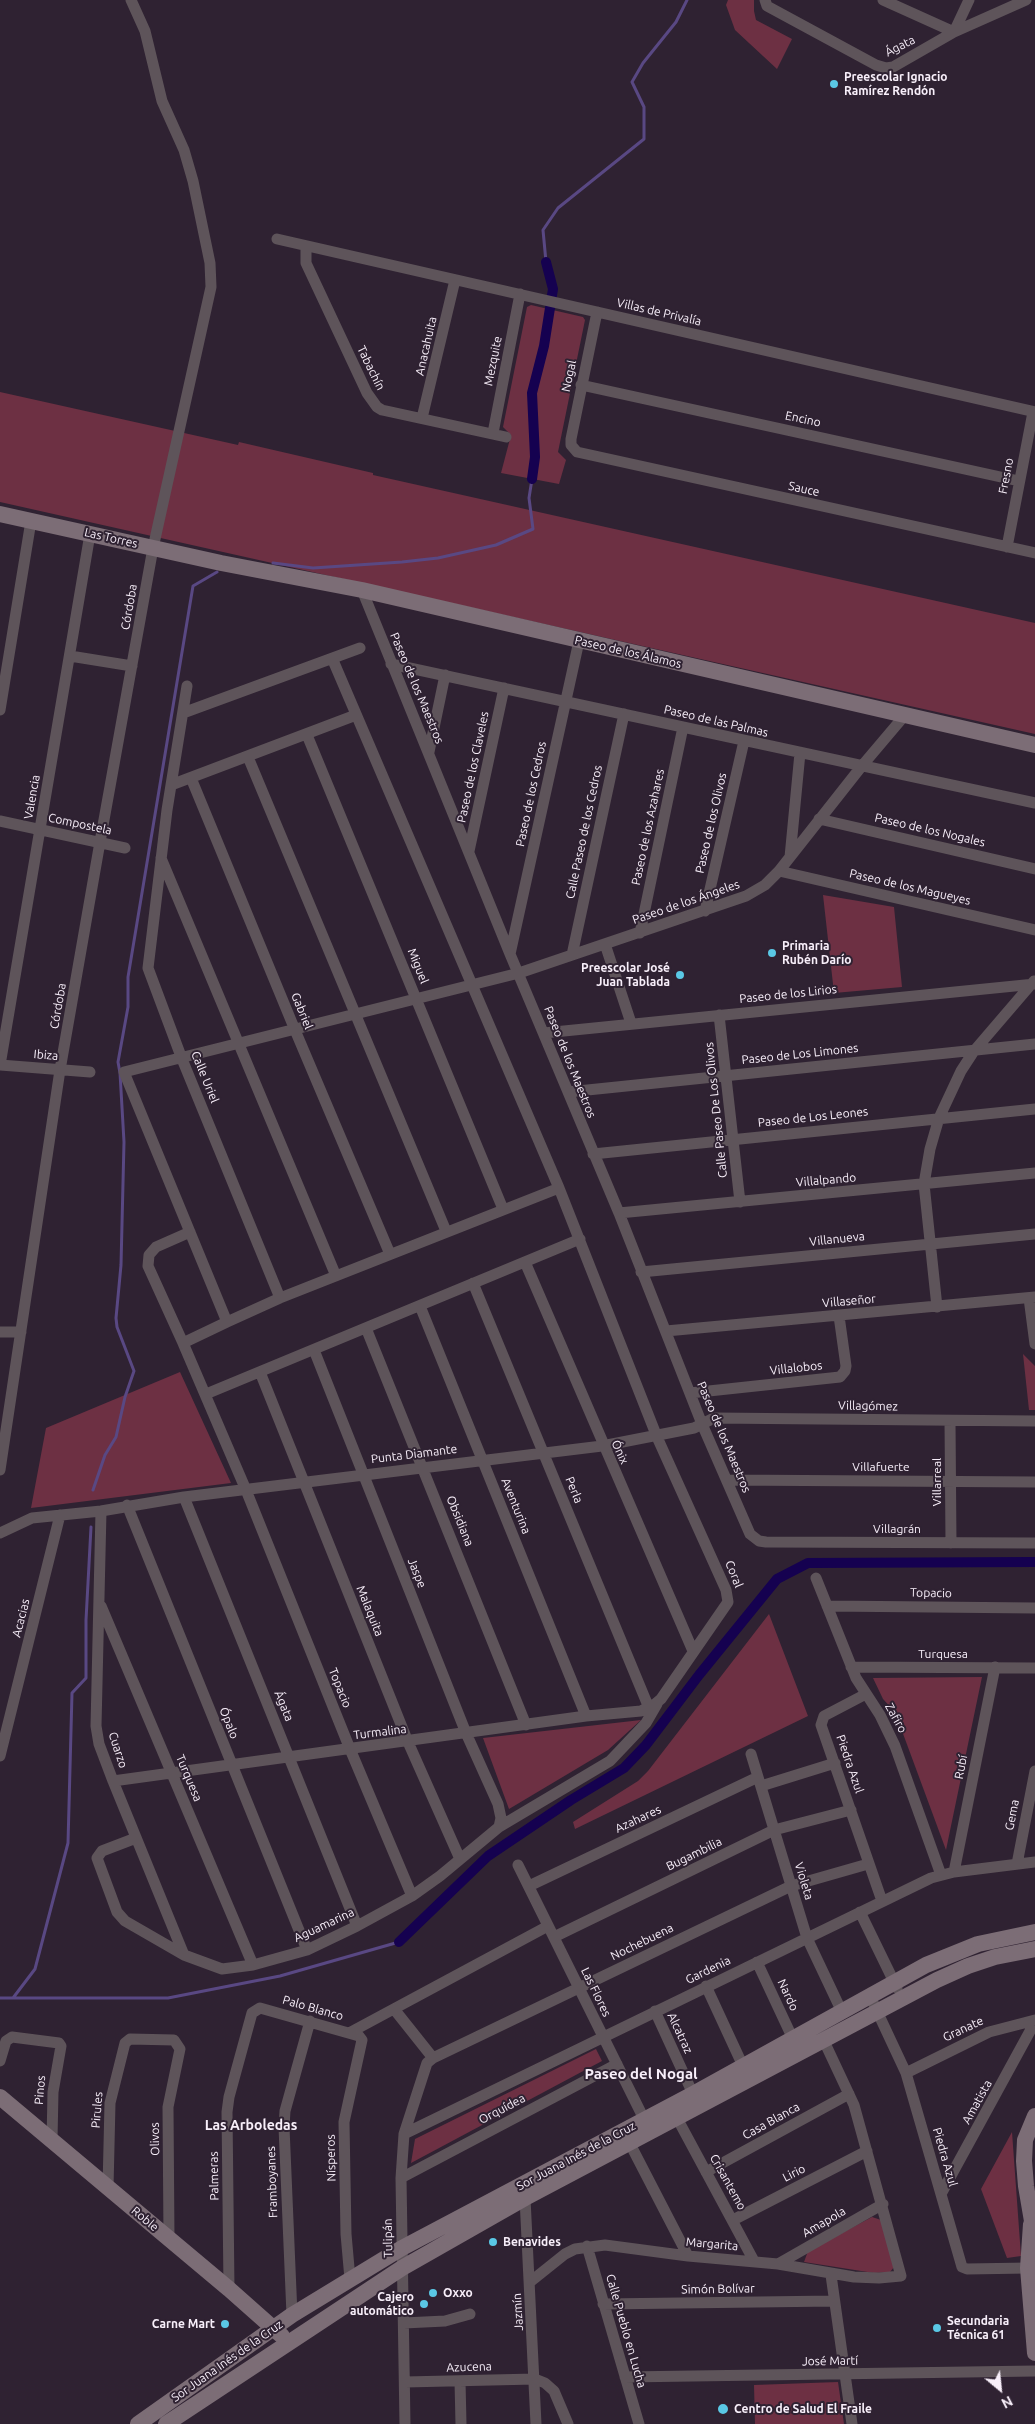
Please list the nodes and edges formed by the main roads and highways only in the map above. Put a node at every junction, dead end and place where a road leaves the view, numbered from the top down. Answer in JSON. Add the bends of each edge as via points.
{"nodes":[{"id":1,"x":0,"y":514,"type":"edge"},
{"id":2,"x":221,"y":563,"type":"joint"},
{"id":3,"x":1035,"y":744,"type":"edge"},
{"id":4,"x":1035,"y":1932,"type":"edge"},
{"id":5,"x":1035,"y":1949,"type":"edge"},
{"id":6,"x":0,"y":2097,"type":"edge"},
{"id":7,"x":1035,"y":2116,"type":"edge"},
{"id":8,"x":647,"y":2126,"type":"junction"},
{"id":9,"x":626,"y":2137,"type":"junction"},
{"id":10,"x":1030,"y":2189,"type":"edge"},
{"id":11,"x":474,"y":2218,"type":"junction"},
{"id":12,"x":1033,"y":2231,"type":"edge"},
{"id":13,"x":273,"y":2328,"type":"junction"},
{"id":14,"x":289,"y":2342,"type":"junction"},
{"id":15,"x":1035,"y":2353,"type":"edge"},
{"id":16,"x":138,"y":2424,"type":"edge"},
{"id":17,"x":166,"y":2424,"type":"edge"}],
"edges":[{"from":1,"to":2,"type":"main road","name":"Las Torres"},
{"from":2,"to":3,"type":"main road","name":"Paseo de los Álamos","via":[[362,590]]},
{"from":4,"to":8,"type":"main road","name":"Sor Juana Inés de la Cruz","via":[[994,1939],[959,1950],[693,2094]]},
{"from":5,"to":8,"type":"main road","name":"Sor Juana Inés de la Cruz","via":[[968,1966],[677,2118]]},
{"from":6,"to":13,"type":"main road","name":"Roble"},
{"from":7,"to":10,"type":"main road","via":[[1025,2140]]},
{"from":8,"to":9,"type":"main road","name":"Sor Juana Inés de la Cruz"},
{"from":9,"to":11,"type":"main road","name":"Sor Juana Inés de la Cruz"},
{"from":9,"to":11,"type":"main road","name":"Sor Juana Inés de la Cruz","via":[[525,2198]]},
{"from":10,"to":12,"type":"main road"},
{"from":11,"to":13,"type":"main road","name":"Sor Juana Inés de la Cruz","via":[[402,2248]]},
{"from":11,"to":14,"type":"main road","name":"Sor Juana Inés de la Cruz"},
{"from":12,"to":15,"type":"main road","via":[[1028,2268]]},
{"from":13,"to":14,"type":"main road","name":"Roble"},
{"from":13,"to":16,"type":"main road","name":"Sor Juana Inés de la Cruz"},
{"from":14,"to":17,"type":"main road","name":"Sor Juana Inés de la Cruz"}]}
